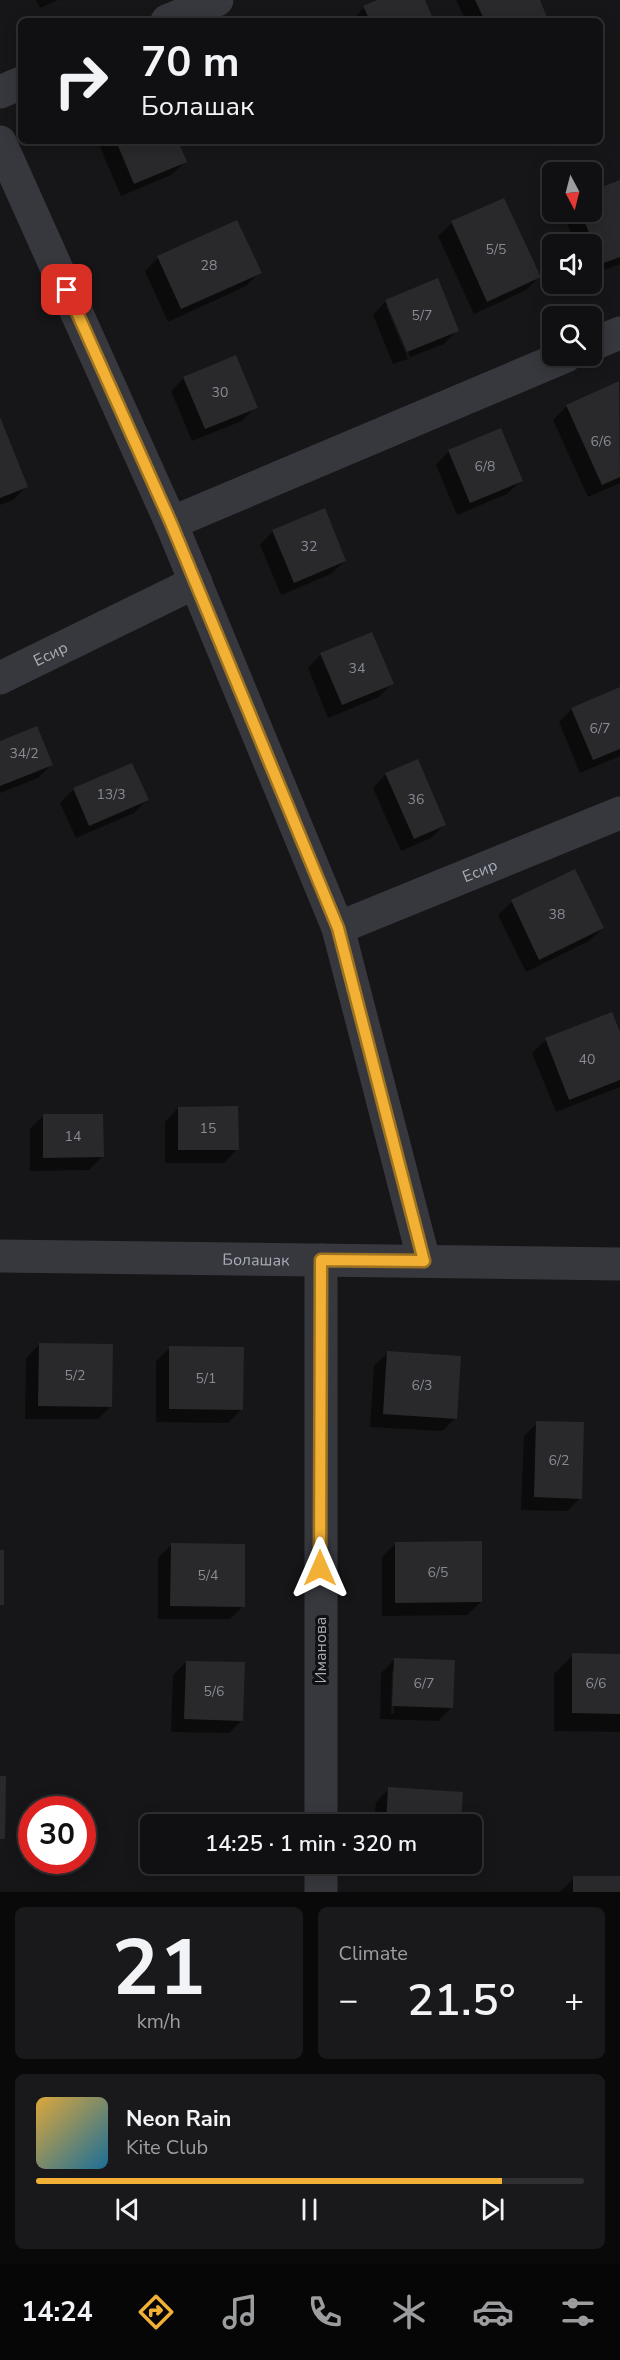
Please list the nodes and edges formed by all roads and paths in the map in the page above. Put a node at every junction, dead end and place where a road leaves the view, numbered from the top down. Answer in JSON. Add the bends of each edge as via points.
{"nodes":[{"id":1,"x":217,"y":0,"type":"edge"},
{"id":2,"x":174,"y":18,"type":"edge"},
{"id":3,"x":18,"y":84,"type":"edge"},
{"id":4,"x":0,"y":92,"type":"edge"},
{"id":5,"x":0,"y":142,"type":"edge"},
{"id":6,"x":620,"y":333,"type":"edge"},
{"id":7,"x":602,"y":340,"type":"edge"},
{"id":8,"x":542,"y":366,"type":"edge"},
{"id":9,"x":171,"y":523,"type":"junction"},
{"id":10,"x":196,"y":582,"type":"junction"},
{"id":11,"x":0,"y":678,"type":"edge"},
{"id":12,"x":620,"y":813,"type":"edge"},
{"id":13,"x":338,"y":928,"type":"junction"},
{"id":14,"x":0,"y":1256,"type":"edge"},
{"id":15,"x":321,"y":1260,"type":"junction"},
{"id":16,"x":424,"y":1261,"type":"junction"},
{"id":17,"x":620,"y":1264,"type":"edge"},
{"id":18,"x":321,"y":1814,"type":"edge"},
{"id":19,"x":321,"y":1874,"type":"edge"},
{"id":20,"x":321,"y":1892,"type":"edge"}],
"edges":[{"from":1,"to":2,"type":"street"},
{"from":3,"to":4,"type":"street"},
{"from":5,"to":9,"type":"street"},
{"from":6,"to":7,"type":"street"},
{"from":8,"to":9,"type":"street"},
{"from":9,"to":10,"type":"street"},
{"from":10,"to":11,"type":"street","name":"Есир"},
{"from":10,"to":13,"type":"street"},
{"from":12,"to":13,"type":"street","name":"Есир"},
{"from":13,"to":16,"type":"street"},
{"from":14,"to":15,"type":"street","name":"Болашак"},
{"from":15,"to":16,"type":"street","name":"Болашак"},
{"from":15,"to":18,"type":"street","name":"Иманова"},
{"from":16,"to":17,"type":"street","name":"Болашак"},
{"from":19,"to":20,"type":"street"}]}
